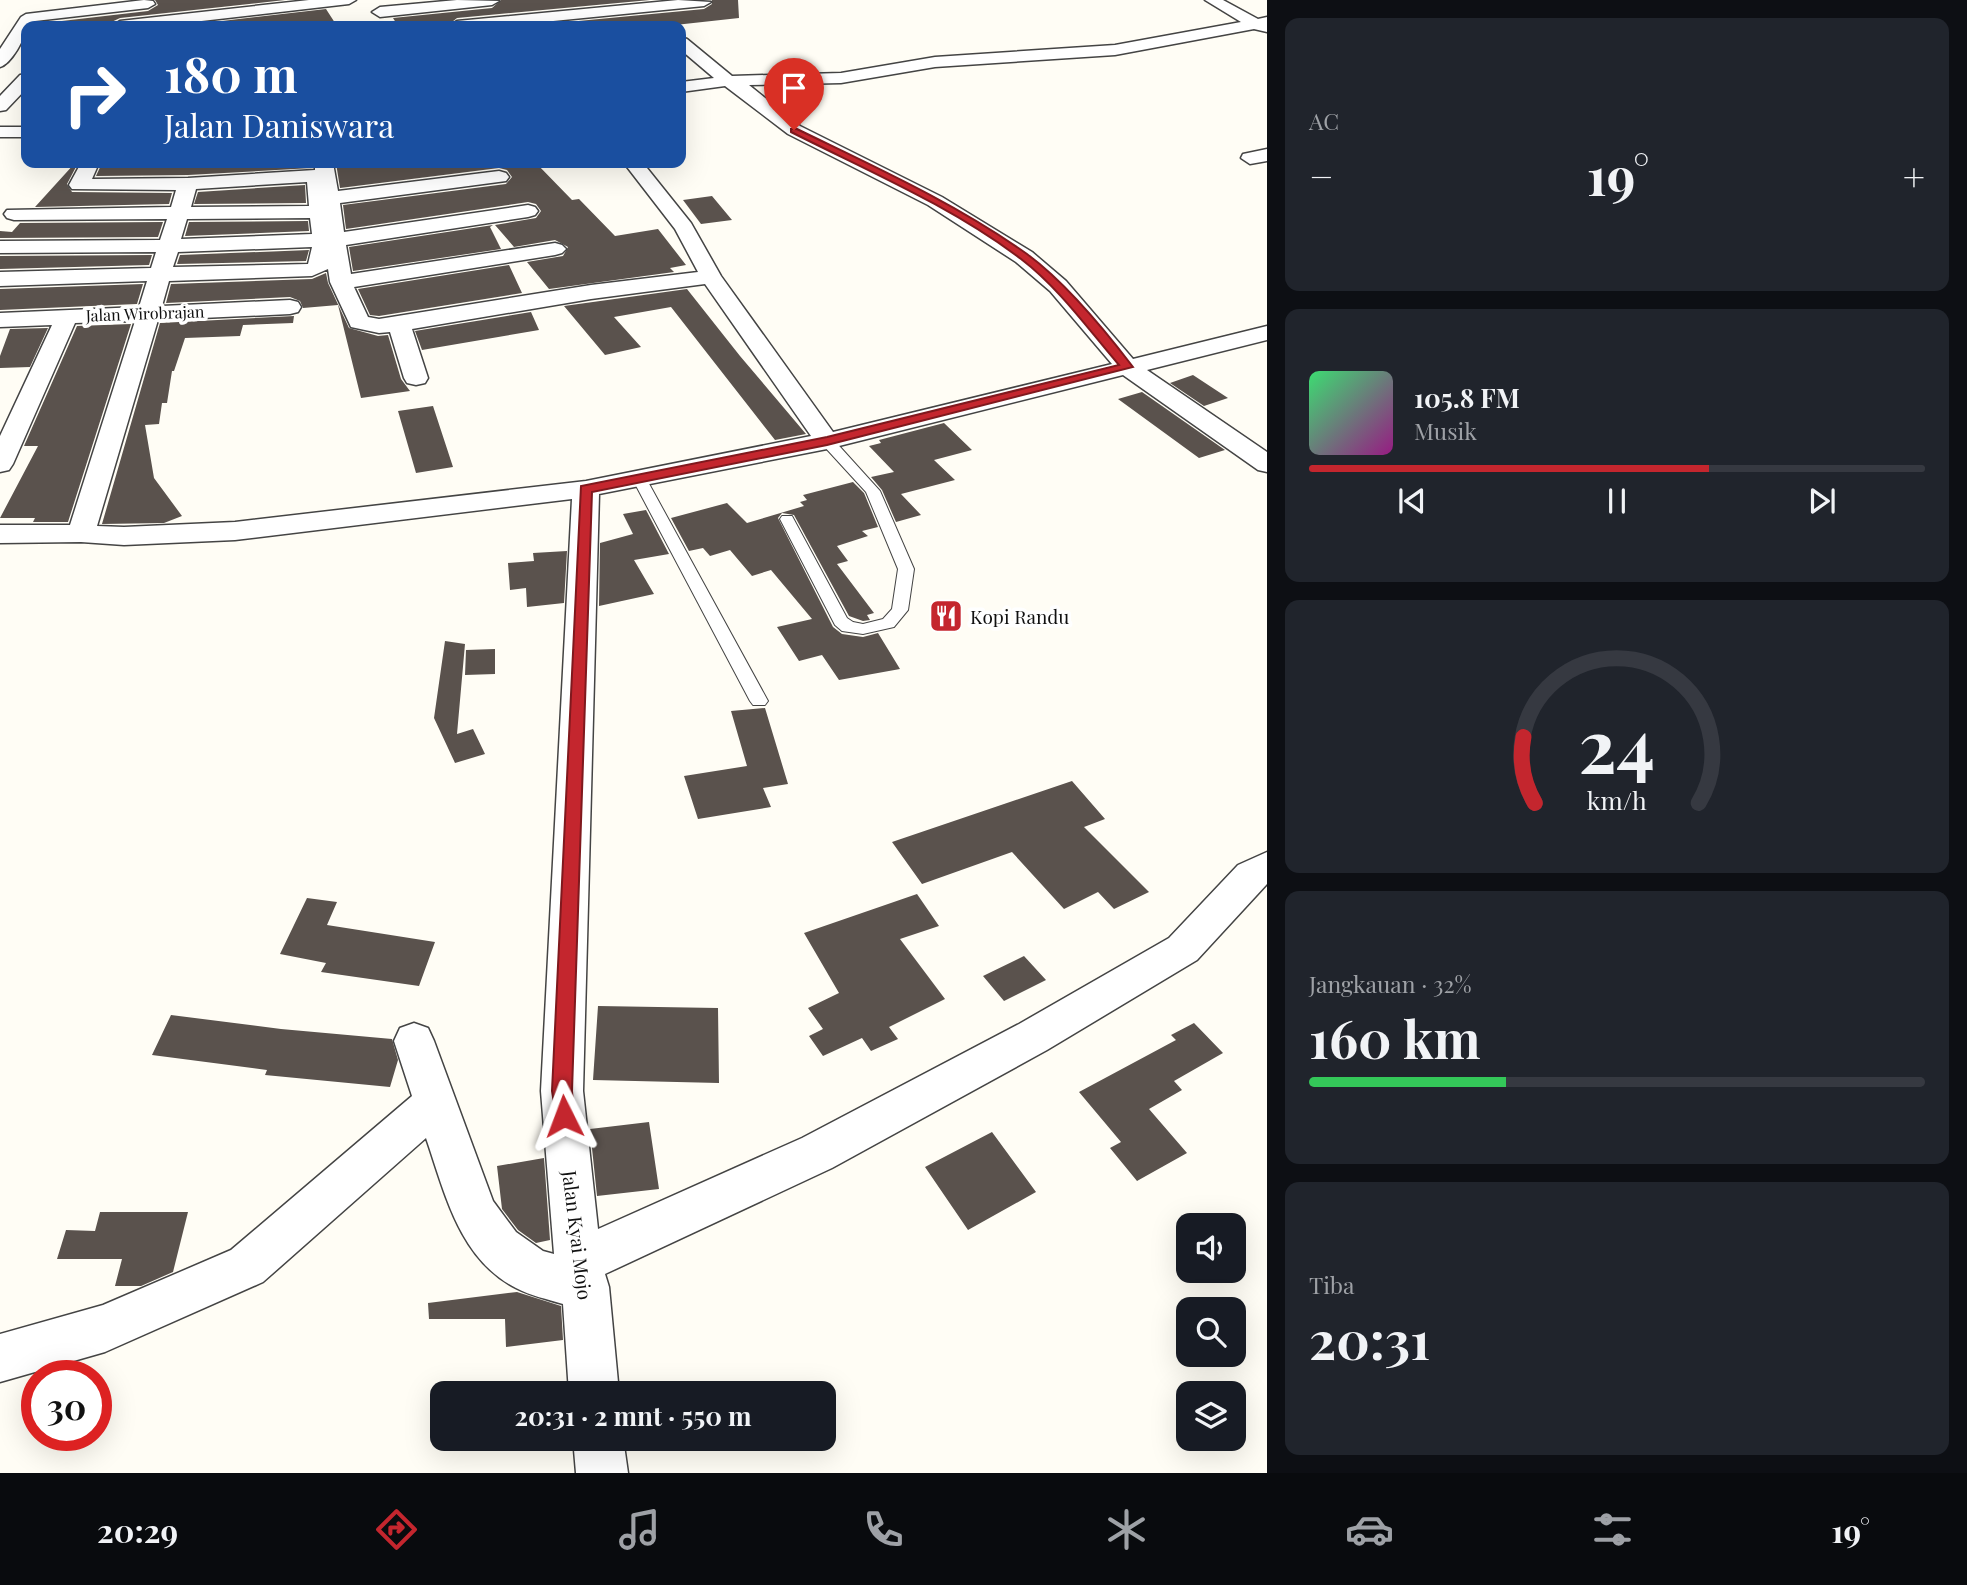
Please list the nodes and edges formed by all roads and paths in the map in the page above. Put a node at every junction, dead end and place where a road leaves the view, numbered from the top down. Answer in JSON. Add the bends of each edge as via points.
{"nodes":[{"id":1,"x":349,"y":0,"type":"edge"},
{"id":2,"x":505,"y":0,"type":"edge"},
{"id":3,"x":548,"y":0,"type":"edge"},
{"id":4,"x":1212,"y":0,"type":"edge"},
{"id":5,"x":162,"y":3,"type":"dead end"},
{"id":6,"x":293,"y":3,"type":"edge"},
{"id":7,"x":705,"y":4,"type":"edge"},
{"id":8,"x":376,"y":6,"type":"edge"},
{"id":9,"x":30,"y":17,"type":"joint"},
{"id":10,"x":25,"y":21,"type":"edge"},
{"id":11,"x":158,"y":21,"type":"edge"},
{"id":12,"x":303,"y":21,"type":"edge"},
{"id":13,"x":388,"y":21,"type":"edge"},
{"id":14,"x":564,"y":21,"type":"edge"},
{"id":15,"x":1264,"y":26,"type":"edge"},
{"id":16,"x":21,"y":38,"type":"edge"},
{"id":17,"x":686,"y":46,"type":"edge"},
{"id":18,"x":21,"y":60,"type":"edge"},
{"id":19,"x":0,"y":62,"type":"edge"},
{"id":20,"x":0,"y":76,"type":"edge"},
{"id":21,"x":21,"y":77,"type":"edge"},
{"id":22,"x":728,"y":81,"type":"junction"},
{"id":23,"x":21,"y":83,"type":"edge"},
{"id":24,"x":686,"y":86,"type":"edge"},
{"id":25,"x":0,"y":106,"type":"edge"},
{"id":26,"x":0,"y":132,"type":"edge"},
{"id":27,"x":21,"y":132,"type":"edge"},
{"id":28,"x":88,"y":168,"type":"edge"},
{"id":29,"x":147,"y":168,"type":"edge"},
{"id":30,"x":324,"y":168,"type":"edge"},
{"id":31,"x":637,"y":168,"type":"edge"},
{"id":32,"x":493,"y":170,"type":"edge"},
{"id":33,"x":221,"y":172,"type":"edge"},
{"id":34,"x":188,"y":184,"type":"junction"},
{"id":35,"x":139,"y":185,"type":"junction"},
{"id":36,"x":325,"y":205,"type":"junction"},
{"id":37,"x":528,"y":211,"type":"junction"},
{"id":38,"x":213,"y":212,"type":"junction"},
{"id":39,"x":180,"y":213,"type":"junction"},
{"id":40,"x":15,"y":215,"type":"dead end"},
{"id":41,"x":329,"y":240,"type":"junction"},
{"id":42,"x":171,"y":246,"type":"junction"},
{"id":43,"x":0,"y":247,"type":"edge"},
{"id":44,"x":555,"y":249,"type":"junction"},
{"id":45,"x":161,"y":274,"type":"junction"},
{"id":46,"x":711,"y":277,"type":"junction"},
{"id":47,"x":579,"y":278,"type":"junction"},
{"id":48,"x":0,"y":279,"type":"edge"},
{"id":49,"x":341,"y":282,"type":"junction"},
{"id":50,"x":290,"y":307,"type":"dead end"},
{"id":51,"x":149,"y":313,"type":"junction"},
{"id":52,"x":67,"y":316,"type":"junction"},
{"id":53,"x":0,"y":320,"type":"edge"},
{"id":54,"x":399,"y":324,"type":"junction"},
{"id":55,"x":1267,"y":333,"type":"edge"},
{"id":56,"x":1127,"y":367,"type":"junction"},
{"id":57,"x":416,"y":378,"type":"dead end"},
{"id":58,"x":827,"y":441,"type":"junction"},
{"id":59,"x":0,"y":464,"type":"edge"},
{"id":60,"x":1267,"y":464,"type":"edge"},
{"id":61,"x":640,"y":480,"type":"junction"},
{"id":62,"x":586,"y":489,"type":"junction"},
{"id":63,"x":787,"y":519,"type":"dead end"},
{"id":64,"x":81,"y":533,"type":"junction"},
{"id":65,"x":0,"y":534,"type":"edge"},
{"id":66,"x":758,"y":701,"type":"dead end"},
{"id":67,"x":1267,"y":866,"type":"edge"},
{"id":68,"x":414,"y":1041,"type":"dead end"},
{"id":69,"x":436,"y":1102,"type":"junction"},
{"id":70,"x":582,"y":1274,"type":"junction"},
{"id":71,"x":0,"y":1357,"type":"edge"},
{"id":72,"x":593,"y":1381,"type":"edge"},
{"id":73,"x":599,"y":1451,"type":"edge"},
{"id":74,"x":601,"y":1473,"type":"edge"}],
"edges":[{"from":1,"to":6,"type":"street"},
{"from":2,"to":8,"type":"street"},
{"from":3,"to":14,"type":"street"},
{"from":4,"to":15,"type":"street"},
{"from":5,"to":9,"type":"street"},
{"from":6,"to":11,"type":"street"},
{"from":6,"to":12,"type":"street"},
{"from":7,"to":14,"type":"street"},
{"from":8,"to":13,"type":"street"},
{"from":9,"to":10,"type":"street"},
{"from":15,"to":22,"type":"street","via":[[1115,50],[935,62],[841,78]]},
{"from":16,"to":19,"type":"street"},
{"from":17,"to":22,"type":"street"},
{"from":18,"to":19,"type":"street"},
{"from":20,"to":21,"type":"street"},
{"from":22,"to":24,"type":"street"},
{"from":22,"to":56,"type":"street","via":[[794,130],[927,196],[1024,257],[1058,286]]},
{"from":23,"to":25,"type":"street"},
{"from":26,"to":27,"type":"street"},
{"from":28,"to":35,"type":"street","via":[[79,186]]},
{"from":29,"to":35,"type":"street"},
{"from":30,"to":36,"type":"street"},
{"from":31,"to":46,"type":"street","via":[[684,227]]},
{"from":32,"to":36,"type":"street"},
{"from":32,"to":37,"type":"street"},
{"from":33,"to":34,"type":"street"},
{"from":33,"to":36,"type":"street","via":[[316,176]]},
{"from":33,"to":38,"type":"street"},
{"from":34,"to":35,"type":"street"},
{"from":34,"to":39,"type":"street"},
{"from":36,"to":38,"type":"street"},
{"from":36,"to":41,"type":"street"},
{"from":37,"to":41,"type":"street"},
{"from":37,"to":44,"type":"street"},
{"from":38,"to":39,"type":"street"},
{"from":39,"to":40,"type":"street"},
{"from":39,"to":42,"type":"street"},
{"from":41,"to":42,"type":"street"},
{"from":41,"to":45,"type":"street","via":[[320,266],[312,270]]},
{"from":41,"to":49,"type":"street"},
{"from":42,"to":43,"type":"street"},
{"from":42,"to":45,"type":"street"},
{"from":44,"to":47,"type":"street"},
{"from":44,"to":49,"type":"street"},
{"from":45,"to":48,"type":"street"},
{"from":45,"to":51,"type":"street"},
{"from":46,"to":47,"type":"street"},
{"from":46,"to":58,"type":"street"},
{"from":47,"to":54,"type":"street"},
{"from":49,"to":54,"type":"street","via":[[359,321]]},
{"from":50,"to":51,"type":"street","name":"Jalan Wirobrajan"},
{"from":51,"to":52,"type":"street","name":"Jalan Wirobrajan"},
{"from":51,"to":64,"type":"street"},
{"from":52,"to":53,"type":"street","name":"Jalan Wirobrajan"},
{"from":52,"to":59,"type":"street"},
{"from":54,"to":57,"type":"street"},
{"from":55,"to":56,"type":"street"},
{"from":56,"to":58,"type":"street"},
{"from":56,"to":60,"type":"street"},
{"from":58,"to":61,"type":"street"},
{"from":58,"to":63,"type":"lane","via":[[873,491],[906,569],[900,610],[888,623],[848,627]]},
{"from":61,"to":62,"type":"street"},
{"from":61,"to":66,"type":"lane"},
{"from":62,"to":64,"type":"street","via":[[235,531],[124,536]]},
{"from":62,"to":70,"type":"street","name":"Jalan Kyai Mojo","via":[[562,1091]]},
{"from":64,"to":65,"type":"street"},
{"from":67,"to":70,"type":"street","via":[[1251,874],[1183,949],[1033,1037]]},
{"from":68,"to":69,"type":"street"},
{"from":69,"to":70,"type":"street","via":[[475,1214],[500,1248],[531,1271]]},
{"from":69,"to":71,"type":"street","via":[[247,1266],[105,1328]]},
{"from":70,"to":72,"type":"street","name":"Jalan Kyai Mojo"},
{"from":73,"to":74,"type":"street"}]}
